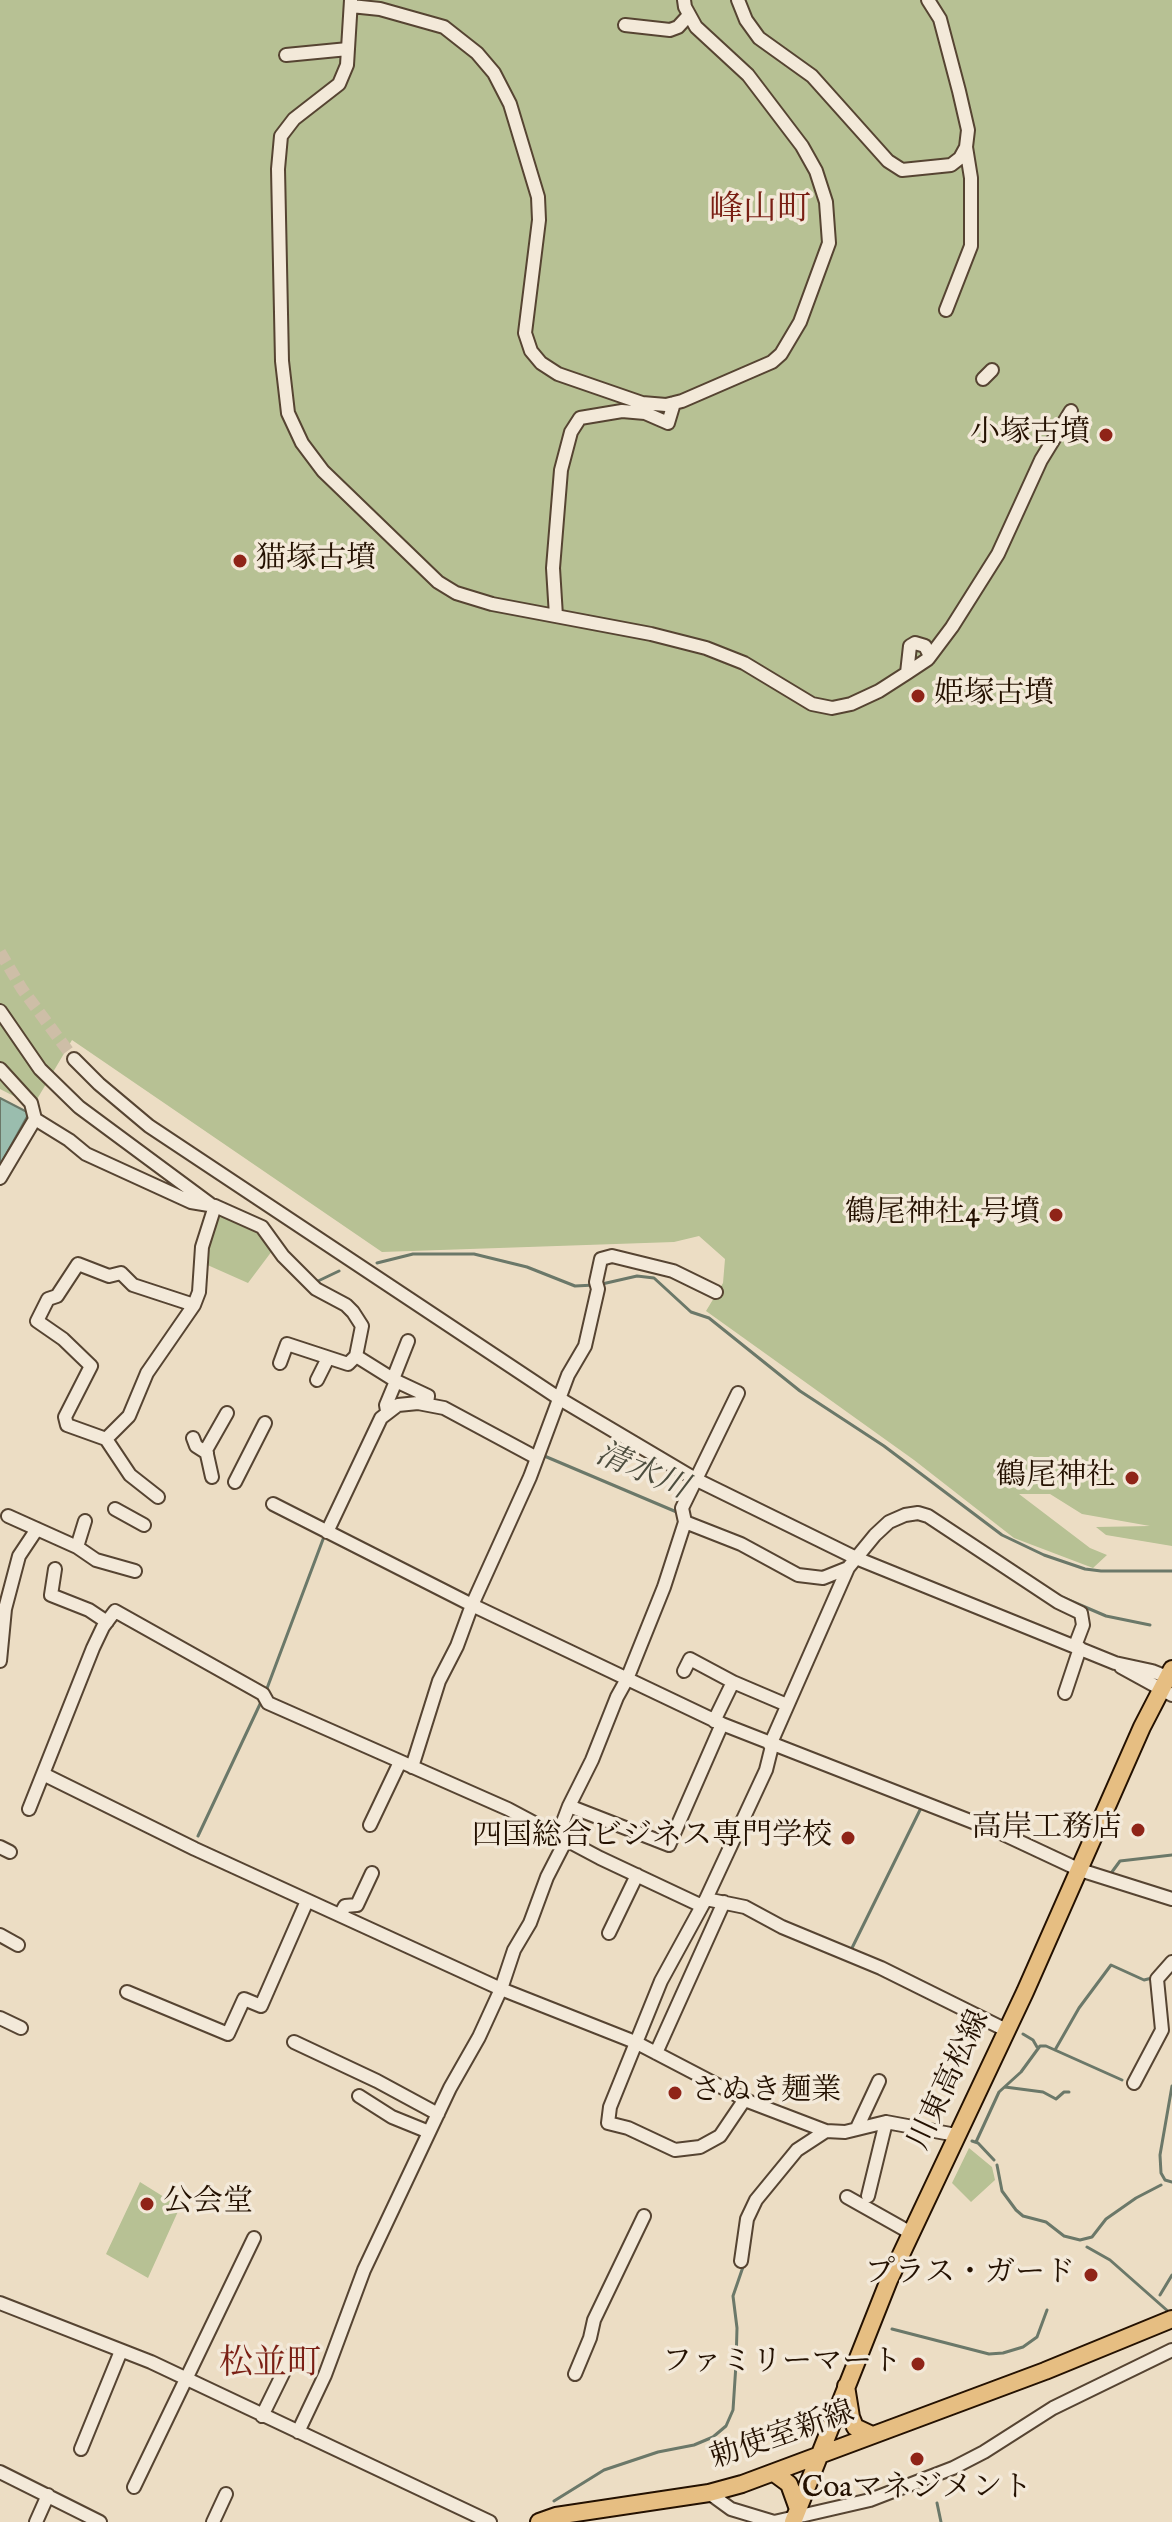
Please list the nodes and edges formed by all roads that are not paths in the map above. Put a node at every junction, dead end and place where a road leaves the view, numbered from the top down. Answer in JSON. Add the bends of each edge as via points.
{"nodes":[{"id":1,"x":411,"y":0,"type":"edge"},
{"id":2,"x":684,"y":0,"type":"edge"},
{"id":3,"x":738,"y":0,"type":"edge"},
{"id":4,"x":928,"y":0,"type":"edge"},
{"id":5,"x":351,"y":3,"type":"edge"},
{"id":6,"x":408,"y":15,"type":"junction"},
{"id":7,"x":689,"y":15,"type":"junction"},
{"id":8,"x":625,"y":25,"type":"dead end"},
{"id":9,"x":348,"y":49,"type":"junction"},
{"id":10,"x":286,"y":55,"type":"dead end"},
{"id":11,"x":966,"y":147,"type":"junction"},
{"id":12,"x":946,"y":310,"type":"dead end"},
{"id":13,"x":674,"y":403,"type":"junction"},
{"id":14,"x":1071,"y":411,"type":"dead end"},
{"id":15,"x":556,"y":616,"type":"junction"},
{"id":16,"x":928,"y":659,"type":"junction"},
{"id":17,"x":907,"y":673,"type":"junction"},
{"id":18,"x":0,"y":1011,"type":"edge"},
{"id":19,"x":74,"y":1059,"type":"tunnel mouth"},
{"id":20,"x":0,"y":1069,"type":"edge"},
{"id":21,"x":35,"y":1119,"type":"junction"},
{"id":22,"x":0,"y":1178,"type":"edge"},
{"id":23,"x":213,"y":1205,"type":"junction"},
{"id":24,"x":716,"y":1292,"type":"dead end"},
{"id":25,"x":194,"y":1305,"type":"junction"},
{"id":26,"x":408,"y":1341,"type":"dead end"},
{"id":27,"x":356,"y":1356,"type":"junction"},
{"id":28,"x":328,"y":1358,"type":"junction"},
{"id":29,"x":280,"y":1363,"type":"dead end"},
{"id":30,"x":317,"y":1380,"type":"dead end"},
{"id":31,"x":394,"y":1380,"type":"junction"},
{"id":32,"x":738,"y":1393,"type":"dead end"},
{"id":33,"x":560,"y":1399,"type":"junction"},
{"id":34,"x":427,"y":1400,"type":"junction"},
{"id":35,"x":387,"y":1408,"type":"junction"},
{"id":36,"x":227,"y":1413,"type":"dead end"},
{"id":37,"x":265,"y":1423,"type":"dead end"},
{"id":38,"x":193,"y":1438,"type":"dead end"},
{"id":39,"x":106,"y":1439,"type":"junction"},
{"id":40,"x":207,"y":1453,"type":"junction"},
{"id":41,"x":538,"y":1453,"type":"junction"},
{"id":42,"x":212,"y":1477,"type":"dead end"},
{"id":43,"x":695,"y":1479,"type":"junction"},
{"id":44,"x":235,"y":1482,"type":"dead end"},
{"id":45,"x":158,"y":1497,"type":"dead end"},
{"id":46,"x":273,"y":1504,"type":"dead end"},
{"id":47,"x":115,"y":1509,"type":"dead end"},
{"id":48,"x":8,"y":1516,"type":"dead end"},
{"id":49,"x":684,"y":1516,"type":"junction"},
{"id":50,"x":85,"y":1521,"type":"dead end"},
{"id":51,"x":144,"y":1525,"type":"dead end"},
{"id":52,"x":37,"y":1529,"type":"junction"},
{"id":53,"x":327,"y":1532,"type":"junction"},
{"id":54,"x":77,"y":1547,"type":"junction"},
{"id":55,"x":852,"y":1563,"type":"junction"},
{"id":56,"x":55,"y":1569,"type":"dead end"},
{"id":57,"x":135,"y":1571,"type":"dead end"},
{"id":58,"x":472,"y":1605,"type":"junction"},
{"id":59,"x":107,"y":1622,"type":"junction"},
{"id":60,"x":1077,"y":1647,"type":"junction"},
{"id":61,"x":0,"y":1661,"type":"edge"},
{"id":62,"x":684,"y":1671,"type":"dead end"},
{"id":63,"x":627,"y":1679,"type":"junction"},
{"id":64,"x":733,"y":1682,"type":"junction"},
{"id":65,"x":1169,"y":1682,"type":"edge"},
{"id":66,"x":1065,"y":1693,"type":"dead end"},
{"id":67,"x":787,"y":1705,"type":"junction"},
{"id":68,"x":718,"y":1723,"type":"junction"},
{"id":69,"x":771,"y":1746,"type":"junction"},
{"id":70,"x":406,"y":1764,"type":"junction"},
{"id":71,"x":43,"y":1774,"type":"junction"},
{"id":72,"x":569,"y":1806,"type":"junction"},
{"id":73,"x":29,"y":1809,"type":"dead end"},
{"id":74,"x":370,"y":1825,"type":"dead end"},
{"id":75,"x":562,"y":1838,"type":"junction"},
{"id":76,"x":1080,"y":1870,"type":"junction"},
{"id":77,"x":372,"y":1873,"type":"dead end"},
{"id":78,"x":637,"y":1875,"type":"junction"},
{"id":79,"x":1172,"y":1899,"type":"edge"},
{"id":80,"x":307,"y":1901,"type":"junction"},
{"id":81,"x":704,"y":1902,"type":"junction"},
{"id":82,"x":724,"y":1902,"type":"junction"},
{"id":83,"x":340,"y":1915,"type":"junction"},
{"id":84,"x":609,"y":1933,"type":"dead end"},
{"id":85,"x":0,"y":1935,"type":"edge"},
{"id":86,"x":18,"y":1945,"type":"dead end"},
{"id":87,"x":1172,"y":1962,"type":"edge"},
{"id":88,"x":501,"y":1989,"type":"junction"},
{"id":89,"x":127,"y":1992,"type":"dead end"},
{"id":90,"x":0,"y":2018,"type":"edge"},
{"id":91,"x":21,"y":2028,"type":"dead end"},
{"id":92,"x":1006,"y":2030,"type":"junction"},
{"id":93,"x":294,"y":2042,"type":"dead end"},
{"id":94,"x":635,"y":2042,"type":"junction"},
{"id":95,"x":656,"y":2053,"type":"junction"},
{"id":96,"x":879,"y":2081,"type":"dead end"},
{"id":97,"x":1134,"y":2083,"type":"dead end"},
{"id":98,"x":359,"y":2096,"type":"dead end"},
{"id":99,"x":745,"y":2099,"type":"junction"},
{"id":100,"x":438,"y":2114,"type":"junction"},
{"id":101,"x":886,"y":2122,"type":"junction"},
{"id":102,"x":857,"y":2128,"type":"junction"},
{"id":103,"x":826,"y":2131,"type":"junction"},
{"id":104,"x":429,"y":2132,"type":"junction"},
{"id":105,"x":956,"y":2135,"type":"junction"},
{"id":106,"x":868,"y":2196,"type":"dead end"},
{"id":107,"x":847,"y":2197,"type":"dead end"},
{"id":108,"x":644,"y":2216,"type":"dead end"},
{"id":109,"x":911,"y":2233,"type":"junction"},
{"id":110,"x":254,"y":2238,"type":"dead end"},
{"id":111,"x":741,"y":2261,"type":"dead end"},
{"id":112,"x":0,"y":2303,"type":"edge"},
{"id":113,"x":1172,"y":2319,"type":"edge"},
{"id":114,"x":1153,"y":2327,"type":"junction"},
{"id":115,"x":121,"y":2351,"type":"junction"},
{"id":116,"x":1167,"y":2352,"type":"edge"},
{"id":117,"x":293,"y":2353,"type":"dead end"},
{"id":118,"x":575,"y":2374,"type":"dead end"},
{"id":119,"x":187,"y":2379,"type":"junction"},
{"id":120,"x":846,"y":2386,"type":"junction"},
{"id":121,"x":262,"y":2416,"type":"junction"},
{"id":122,"x":298,"y":2432,"type":"junction"},
{"id":123,"x":872,"y":2435,"type":"junction"},
{"id":124,"x":81,"y":2449,"type":"dead end"},
{"id":125,"x":818,"y":2457,"type":"junction"},
{"id":126,"x":0,"y":2472,"type":"edge"},
{"id":127,"x":774,"y":2473,"type":"junction"},
{"id":128,"x":134,"y":2487,"type":"dead end"},
{"id":129,"x":709,"y":2493,"type":"junction"},
{"id":130,"x":226,"y":2494,"type":"dead end"},
{"id":131,"x":48,"y":2495,"type":"junction"},
{"id":132,"x":795,"y":2516,"type":"edge"},
{"id":133,"x":36,"y":2522,"type":"edge"},
{"id":134,"x":100,"y":2522,"type":"edge"},
{"id":135,"x":213,"y":2522,"type":"edge"},
{"id":136,"x":490,"y":2522,"type":"edge"},
{"id":137,"x":539,"y":2522,"type":"edge"}],
"edges":[{"from":1,"to":6,"type":"street"},
{"from":2,"to":7,"type":"street"},
{"from":3,"to":11,"type":"street","via":[[759,38],[812,76],[888,161],[902,170],[951,165]]},
{"from":4,"to":11,"type":"street","via":[[940,19],[959,91],[968,130]]},
{"from":5,"to":6,"type":"street"},
{"from":5,"to":9,"type":"street"},
{"from":6,"to":13,"type":"street","via":[[458,36],[494,73],[510,104],[538,197],[525,333],[531,351],[558,374],[642,403]]},
{"from":7,"to":8,"type":"street","via":[[670,30]]},
{"from":7,"to":13,"type":"street","via":[[748,75],[802,146],[826,202],[829,243],[800,322],[781,354]]},
{"from":9,"to":10,"type":"street"},
{"from":9,"to":15,"type":"street","via":[[339,84],[281,136],[282,361],[288,413],[323,471],[438,582],[470,598]]},
{"from":11,"to":12,"type":"street","via":[[971,246]]},
{"from":13,"to":15,"type":"street","via":[[668,423],[622,411],[580,418],[571,432],[560,484],[553,568]]},
{"from":14,"to":16,"type":"street","via":[[1041,460],[998,554]]},
{"from":15,"to":17,"type":"street","via":[[706,648],[744,663],[812,704],[832,708],[879,691]]},
{"from":16,"to":17,"type":"street"},
{"from":16,"to":17,"type":"street","via":[[925,646],[910,646]]},
{"from":18,"to":23,"type":"street","via":[[40,1069],[79,1107]]},
{"from":19,"to":33,"type":"street","via":[[149,1126]]},
{"from":20,"to":21,"type":"street","via":[[31,1103]]},
{"from":21,"to":22,"type":"street"},
{"from":21,"to":23,"type":"street","via":[[86,1154],[191,1202]]},
{"from":23,"to":25,"type":"street"},
{"from":23,"to":27,"type":"street","via":[[262,1227],[316,1289],[353,1312],[362,1326]]},
{"from":24,"to":33,"type":"street","via":[[673,1271],[612,1256],[601,1259],[585,1346]]},
{"from":25,"to":39,"type":"street","via":[[147,1373],[129,1416]]},
{"from":25,"to":39,"type":"street","via":[[133,1285],[121,1273],[109,1276],[78,1264],[57,1296],[48,1299],[37,1321],[91,1366],[65,1417],[67,1425]]},
{"from":26,"to":31,"type":"street"},
{"from":27,"to":28,"type":"street","via":[[348,1364]]},
{"from":27,"to":31,"type":"street"},
{"from":28,"to":29,"type":"street","via":[[287,1344]]},
{"from":28,"to":30,"type":"street"},
{"from":31,"to":34,"type":"street"},
{"from":31,"to":35,"type":"street"},
{"from":32,"to":43,"type":"street"},
{"from":33,"to":41,"type":"street"},
{"from":33,"to":43,"type":"street"},
{"from":34,"to":35,"type":"street"},
{"from":34,"to":41,"type":"street"},
{"from":35,"to":53,"type":"street"},
{"from":36,"to":40,"type":"street"},
{"from":37,"to":44,"type":"street"},
{"from":38,"to":40,"type":"street"},
{"from":39,"to":45,"type":"street","via":[[130,1475]]},
{"from":40,"to":42,"type":"street"},
{"from":41,"to":58,"type":"street"},
{"from":43,"to":49,"type":"street"},
{"from":43,"to":55,"type":"street"},
{"from":46,"to":53,"type":"street"},
{"from":47,"to":51,"type":"street"},
{"from":48,"to":52,"type":"street"},
{"from":49,"to":55,"type":"street","via":[[798,1575],[823,1578]]},
{"from":49,"to":63,"type":"street","via":[[664,1587]]},
{"from":50,"to":54,"type":"street"},
{"from":52,"to":54,"type":"street"},
{"from":52,"to":61,"type":"street","via":[[19,1556],[5,1609]]},
{"from":53,"to":58,"type":"street"},
{"from":54,"to":57,"type":"street","via":[[96,1560]]},
{"from":55,"to":60,"type":"street"},
{"from":55,"to":60,"type":"street","via":[[889,1522],[918,1513],[928,1516],[1081,1613]]},
{"from":55,"to":67,"type":"street"},
{"from":56,"to":59,"type":"street","via":[[51,1595]]},
{"from":58,"to":63,"type":"street"},
{"from":58,"to":70,"type":"street"},
{"from":59,"to":70,"type":"street","via":[[115,1611],[263,1694],[268,1703]]},
{"from":59,"to":71,"type":"street"},
{"from":60,"to":65,"type":"street"},
{"from":60,"to":66,"type":"street"},
{"from":62,"to":64,"type":"street","via":[[690,1659]]},
{"from":63,"to":68,"type":"street"},
{"from":63,"to":72,"type":"street"},
{"from":64,"to":67,"type":"street"},
{"from":64,"to":68,"type":"street"},
{"from":65,"to":76,"type":"main road","name":"川東高松線","via":[[1142,1727]]},
{"from":67,"to":69,"type":"street"},
{"from":68,"to":69,"type":"street"},
{"from":68,"to":72,"type":"street","via":[[669,1845]]},
{"from":69,"to":76,"type":"street","via":[[1001,1833]]},
{"from":69,"to":81,"type":"street","via":[[766,1770]]},
{"from":70,"to":74,"type":"street"},
{"from":70,"to":75,"type":"street"},
{"from":71,"to":73,"type":"street"},
{"from":71,"to":80,"type":"street"},
{"from":72,"to":75,"type":"street"},
{"from":75,"to":78,"type":"street"},
{"from":75,"to":88,"type":"street"},
{"from":76,"to":79,"type":"street"},
{"from":76,"to":92,"type":"main road","name":"川東高松線"},
{"from":77,"to":83,"type":"street","via":[[357,1905],[345,1906]]},
{"from":78,"to":81,"type":"street"},
{"from":78,"to":84,"type":"street"},
{"from":80,"to":83,"type":"street"},
{"from":80,"to":89,"type":"street","via":[[261,2006],[244,1999],[228,2034]]},
{"from":81,"to":82,"type":"street"},
{"from":81,"to":94,"type":"street"},
{"from":82,"to":92,"type":"street","via":[[881,1968]]},
{"from":82,"to":95,"type":"street"},
{"from":83,"to":88,"type":"street"},
{"from":85,"to":86,"type":"street"},
{"from":87,"to":97,"type":"street","via":[[1157,1979],[1162,2030]]},
{"from":88,"to":94,"type":"street"},
{"from":88,"to":100,"type":"street"},
{"from":90,"to":91,"type":"street"},
{"from":92,"to":105,"type":"main road","name":"川東高松線"},
{"from":93,"to":100,"type":"street"},
{"from":94,"to":95,"type":"street"},
{"from":94,"to":99,"type":"street","via":[[608,2123],[675,2150],[700,2147],[720,2136]]},
{"from":95,"to":99,"type":"street"},
{"from":96,"to":102,"type":"street"},
{"from":98,"to":104,"type":"street"},
{"from":99,"to":103,"type":"street"},
{"from":100,"to":104,"type":"street"},
{"from":101,"to":102,"type":"street"},
{"from":101,"to":105,"type":"street"},
{"from":101,"to":106,"type":"street"},
{"from":102,"to":103,"type":"street"},
{"from":103,"to":111,"type":"street","via":[[797,2150],[756,2200],[747,2219]]},
{"from":104,"to":122,"type":"street","via":[[364,2270]]},
{"from":105,"to":109,"type":"main road","name":"川東高松線"},
{"from":107,"to":109,"type":"street"},
{"from":108,"to":118,"type":"street","via":[[594,2320]]},
{"from":109,"to":120,"type":"main road","name":"川東高松線"},
{"from":110,"to":119,"type":"street"},
{"from":112,"to":115,"type":"street"},
{"from":113,"to":114,"type":"main road","name":"勅使室新線"},
{"from":114,"to":116,"type":"street"},
{"from":114,"to":123,"type":"main road","name":"勅使室新線"},
{"from":115,"to":119,"type":"street"},
{"from":115,"to":124,"type":"street"},
{"from":116,"to":132,"type":"street","via":[[1053,2408],[953,2468],[870,2500]]},
{"from":117,"to":121,"type":"street"},
{"from":119,"to":121,"type":"street"},
{"from":119,"to":128,"type":"street"},
{"from":120,"to":123,"type":"main road","via":[[855,2427]]},
{"from":120,"to":125,"type":"main road","name":"川東高松線"},
{"from":121,"to":122,"type":"street"},
{"from":122,"to":136,"type":"street"},
{"from":123,"to":125,"type":"main road","name":"勅使室新線"},
{"from":125,"to":127,"type":"main road","name":"勅使室新線"},
{"from":125,"to":132,"type":"main road","name":"川東高松線"},
{"from":126,"to":131,"type":"street"},
{"from":127,"to":129,"type":"main road","name":"勅使室新線"},
{"from":127,"to":132,"type":"main road","via":[[789,2484]]},
{"from":129,"to":132,"type":"street","via":[[731,2509],[755,2517],[774,2522]]},
{"from":129,"to":137,"type":"main road","name":"勅使室新線"},
{"from":130,"to":135,"type":"street"},
{"from":131,"to":133,"type":"street"},
{"from":131,"to":134,"type":"street"}]}
